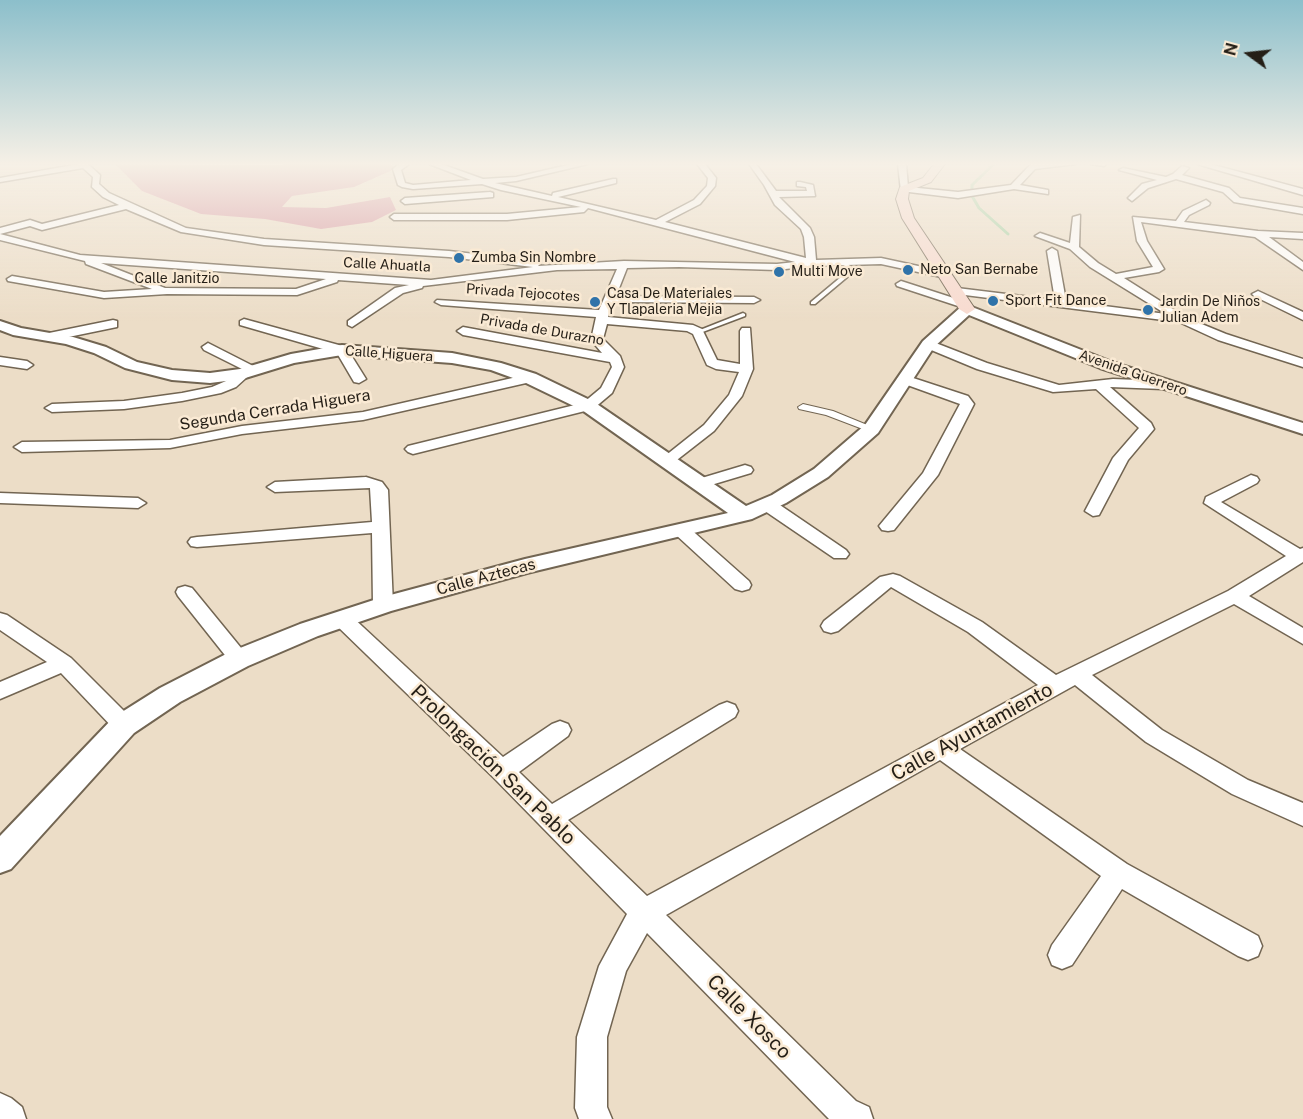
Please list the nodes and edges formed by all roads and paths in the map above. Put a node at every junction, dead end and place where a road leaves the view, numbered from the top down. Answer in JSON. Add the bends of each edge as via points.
{"nodes":[{"id":1,"x":86,"y":216,"type":"edge"},
{"id":2,"x":148,"y":216,"type":"edge"},
{"id":3,"x":515,"y":216,"type":"edge"},
{"id":4,"x":631,"y":216,"type":"edge"},
{"id":5,"x":669,"y":216,"type":"edge"},
{"id":6,"x":792,"y":216,"type":"edge"},
{"id":7,"x":907,"y":216,"type":"edge"},
{"id":8,"x":1185,"y":216,"type":"edge"},
{"id":9,"x":394,"y":217,"type":"dead end"},
{"id":10,"x":1077,"y":217,"type":"dead end"},
{"id":11,"x":656,"y":223,"type":"junction"},
{"id":12,"x":1180,"y":228,"type":"junction"},
{"id":13,"x":0,"y":231,"type":"edge"},
{"id":14,"x":1258,"y":234,"type":"junction"},
{"id":15,"x":1040,"y":236,"type":"dead end"},
{"id":16,"x":1303,"y":236,"type":"edge"},
{"id":17,"x":0,"y":237,"type":"edge"},
{"id":18,"x":784,"y":248,"type":"dead end"},
{"id":19,"x":1074,"y":248,"type":"junction"},
{"id":20,"x":810,"y":250,"type":"junction"},
{"id":21,"x":1052,"y":250,"type":"dead end"},
{"id":22,"x":80,"y":258,"type":"junction"},
{"id":23,"x":844,"y":261,"type":"junction"},
{"id":24,"x":811,"y":263,"type":"junction"},
{"id":25,"x":624,"y":264,"type":"junction"},
{"id":26,"x":557,"y":267,"type":"junction"},
{"id":27,"x":1303,"y":267,"type":"edge"},
{"id":28,"x":946,"y":275,"type":"junction"},
{"id":29,"x":1115,"y":277,"type":"junction"},
{"id":30,"x":341,"y":278,"type":"junction"},
{"id":31,"x":12,"y":279,"type":"dead end"},
{"id":32,"x":431,"y":282,"type":"junction"},
{"id":33,"x":901,"y":284,"type":"dead end"},
{"id":34,"x":167,"y":291,"type":"junction"},
{"id":35,"x":1278,"y":291,"type":"dead end"},
{"id":36,"x":609,"y":299,"type":"junction"},
{"id":37,"x":754,"y":300,"type":"dead end"},
{"id":38,"x":441,"y":302,"type":"dead end"},
{"id":39,"x":963,"y":302,"type":"junction"},
{"id":40,"x":813,"y":303,"type":"dead end"},
{"id":41,"x":1061,"y":305,"type":"junction"},
{"id":42,"x":743,"y":315,"type":"dead end"},
{"id":43,"x":602,"y":317,"type":"junction"},
{"id":44,"x":1303,"y":317,"type":"edge"},
{"id":45,"x":1183,"y":320,"type":"junction"},
{"id":46,"x":244,"y":322,"type":"dead end"},
{"id":47,"x":352,"y":323,"type":"dead end"},
{"id":48,"x":112,"y":324,"type":"dead end"},
{"id":49,"x":0,"y":326,"type":"edge"},
{"id":50,"x":463,"y":331,"type":"dead end"},
{"id":51,"x":746,"y":331,"type":"dead end"},
{"id":52,"x":698,"y":332,"type":"junction"},
{"id":53,"x":49,"y":337,"type":"junction"},
{"id":54,"x":928,"y":344,"type":"junction"},
{"id":55,"x":208,"y":347,"type":"dead end"},
{"id":56,"x":342,"y":350,"type":"junction"},
{"id":57,"x":615,"y":359,"type":"junction"},
{"id":58,"x":0,"y":361,"type":"edge"},
{"id":59,"x":1303,"y":363,"type":"edge"},
{"id":60,"x":27,"y":365,"type":"dead end"},
{"id":61,"x":747,"y":369,"type":"junction"},
{"id":62,"x":248,"y":372,"type":"junction"},
{"id":63,"x":530,"y":378,"type":"junction"},
{"id":64,"x":359,"y":379,"type":"dead end"},
{"id":65,"x":904,"y":379,"type":"junction"},
{"id":66,"x":1098,"y":384,"type":"junction"},
{"id":67,"x":1163,"y":385,"type":"junction"},
{"id":68,"x":588,"y":406,"type":"junction"},
{"id":69,"x":803,"y":407,"type":"dead end"},
{"id":70,"x":52,"y":408,"type":"dead end"},
{"id":71,"x":872,"y":429,"type":"junction"},
{"id":72,"x":1303,"y":429,"type":"edge"},
{"id":73,"x":22,"y":447,"type":"dead end"},
{"id":74,"x":413,"y":450,"type":"dead end"},
{"id":75,"x":668,"y":460,"type":"junction"},
{"id":76,"x":745,"y":470,"type":"dead end"},
{"id":77,"x":1251,"y":480,"type":"dead end"},
{"id":78,"x":701,"y":483,"type":"junction"},
{"id":79,"x":275,"y":487,"type":"dead end"},
{"id":80,"x":0,"y":498,"type":"edge"},
{"id":81,"x":138,"y":502,"type":"dead end"},
{"id":82,"x":756,"y":510,"type":"junction"},
{"id":83,"x":1093,"y":511,"type":"dead end"},
{"id":84,"x":888,"y":526,"type":"dead end"},
{"id":85,"x":380,"y":527,"type":"junction"},
{"id":86,"x":681,"y":530,"type":"junction"},
{"id":87,"x":197,"y":542,"type":"dead end"},
{"id":88,"x":840,"y":554,"type":"dead end"},
{"id":89,"x":1301,"y":555,"type":"edge"},
{"id":90,"x":742,"y":585,"type":"dead end"},
{"id":91,"x":185,"y":592,"type":"dead end"},
{"id":92,"x":1235,"y":596,"type":"junction"},
{"id":93,"x":383,"y":605,"type":"junction"},
{"id":94,"x":342,"y":619,"type":"junction"},
{"id":95,"x":0,"y":620,"type":"edge"},
{"id":96,"x":831,"y":626,"type":"dead end"},
{"id":97,"x":1303,"y":637,"type":"edge"},
{"id":98,"x":239,"y":659,"type":"junction"},
{"id":99,"x":64,"y":663,"type":"junction"},
{"id":100,"x":1076,"y":674,"type":"junction"},
{"id":101,"x":1055,"y":686,"type":"junction"},
{"id":102,"x":0,"y":691,"type":"edge"},
{"id":103,"x":727,"y":711,"type":"dead end"},
{"id":104,"x":124,"y":725,"type":"junction"},
{"id":105,"x":560,"y":730,"type":"dead end"},
{"id":106,"x":942,"y":750,"type":"junction"},
{"id":107,"x":502,"y":771,"type":"junction"},
{"id":108,"x":1303,"y":815,"type":"edge"},
{"id":109,"x":549,"y":819,"type":"junction"},
{"id":110,"x":0,"y":858,"type":"edge"},
{"id":111,"x":1118,"y":873,"type":"junction"},
{"id":112,"x":643,"y":913,"type":"junction"},
{"id":113,"x":1248,"y":946,"type":"dead end"},
{"id":114,"x":1062,"y":955,"type":"dead end"},
{"id":115,"x":0,"y":1109,"type":"edge"},
{"id":116,"x":10,"y":1119,"type":"edge"},
{"id":117,"x":596,"y":1119,"type":"edge"},
{"id":118,"x":857,"y":1119,"type":"edge"}],
"edges":[{"from":1,"to":13,"type":"street","via":[[42,227],[30,223]]},
{"from":2,"to":26,"type":"street","via":[[213,236]]},
{"from":3,"to":9,"type":"street"},
{"from":4,"to":11,"type":"street"},
{"from":5,"to":11,"type":"street"},
{"from":6,"to":20,"type":"street","via":[[805,228]]},
{"from":7,"to":28,"type":"main road"},
{"from":8,"to":12,"type":"street"},
{"from":10,"to":19,"type":"street"},
{"from":11,"to":24,"type":"street"},
{"from":12,"to":14,"type":"street"},
{"from":12,"to":29,"type":"street","via":[[1136,219],[1142,242],[1159,269]]},
{"from":14,"to":16,"type":"street"},
{"from":14,"to":27,"type":"street"},
{"from":15,"to":19,"type":"street"},
{"from":17,"to":22,"type":"street","name":"Calle Ahuatla"},
{"from":18,"to":20,"type":"street"},
{"from":19,"to":29,"type":"street"},
{"from":20,"to":24,"type":"street"},
{"from":21,"to":41,"type":"street"},
{"from":22,"to":30,"type":"street","name":"Calle Ahuatla"},
{"from":22,"to":34,"type":"street"},
{"from":23,"to":24,"type":"street"},
{"from":23,"to":28,"type":"street","via":[[881,261]]},
{"from":23,"to":40,"type":"lane","via":[[850,272]]},
{"from":24,"to":25,"type":"street","name":"Calle Ahuatla","via":[[777,267]]},
{"from":25,"to":26,"type":"street","name":"Calle Ahuatla"},
{"from":25,"to":36,"type":"street"},
{"from":26,"to":32,"type":"street","name":"Calle Ahuatla"},
{"from":28,"to":39,"type":"main road"},
{"from":29,"to":45,"type":"street"},
{"from":30,"to":32,"type":"street","name":"Calle Ahuatla"},
{"from":30,"to":34,"type":"street","name":"Calle Janitzio","via":[[297,292]]},
{"from":31,"to":34,"type":"street","name":"Calle Janitzio","via":[[104,295]]},
{"from":32,"to":47,"type":"street","via":[[399,290]]},
{"from":33,"to":39,"type":"street"},
{"from":35,"to":44,"type":"street","via":[[1258,294]]},
{"from":36,"to":37,"type":"street"},
{"from":36,"to":43,"type":"street"},
{"from":38,"to":43,"type":"street","name":"Privada Tejocotes"},
{"from":39,"to":41,"type":"street"},
{"from":39,"to":54,"type":"street","name":"Calle Aztecas"},
{"from":39,"to":67,"type":"street","name":"Avenida Guerrero","via":[[1106,365]]},
{"from":41,"to":45,"type":"street"},
{"from":42,"to":52,"type":"lane"},
{"from":43,"to":52,"type":"street","name":"Privada Tejocotes","via":[[668,324]]},
{"from":43,"to":57,"type":"street","via":[[597,340]]},
{"from":45,"to":59,"type":"street"},
{"from":46,"to":56,"type":"street"},
{"from":48,"to":53,"type":"street"},
{"from":49,"to":53,"type":"street","name":"Calle Higuera"},
{"from":50,"to":57,"type":"street","name":"Privada de Durazno"},
{"from":51,"to":61,"type":"street"},
{"from":52,"to":61,"type":"street","via":[[712,362]]},
{"from":53,"to":62,"type":"street","name":"Calle Higuera","via":[[100,350],[131,366],[172,375],[210,378]]},
{"from":54,"to":65,"type":"street","name":"Calle Aztecas"},
{"from":54,"to":66,"type":"street","via":[[982,366],[1058,389]]},
{"from":55,"to":62,"type":"street"},
{"from":56,"to":62,"type":"street","name":"Calle Higuera"},
{"from":56,"to":63,"type":"street","name":"Calle Higuera","via":[[452,358]]},
{"from":56,"to":64,"type":"street"},
{"from":57,"to":68,"type":"street","via":[[615,378]]},
{"from":58,"to":60,"type":"street"},
{"from":61,"to":75,"type":"street","via":[[735,396],[709,428]]},
{"from":62,"to":70,"type":"street","via":[[216,390],[182,397],[124,405]]},
{"from":63,"to":68,"type":"street","name":"Calle Higuera"},
{"from":63,"to":73,"type":"street","name":"Segunda Cerrada Higuera","via":[[363,416],[242,430],[170,444]]},
{"from":65,"to":71,"type":"street","name":"Calle Aztecas"},
{"from":65,"to":84,"type":"street","via":[[963,399],[967,404],[930,475]]},
{"from":66,"to":67,"type":"street"},
{"from":66,"to":83,"type":"street","via":[[1147,429],[1121,458]]},
{"from":67,"to":72,"type":"street","name":"Avenida Guerrero"},
{"from":68,"to":74,"type":"street"},
{"from":68,"to":75,"type":"street","name":"Calle Higuera"},
{"from":69,"to":71,"type":"street"},
{"from":71,"to":82,"type":"street","name":"Calle Aztecas","via":[[821,473]]},
{"from":75,"to":78,"type":"street","name":"Calle Higuera"},
{"from":76,"to":78,"type":"street"},
{"from":77,"to":89,"type":"street","via":[[1212,503]]},
{"from":78,"to":82,"type":"street","name":"Calle Higuera"},
{"from":79,"to":85,"type":"street","via":[[366,482],[376,485],[380,490]]},
{"from":80,"to":81,"type":"street"},
{"from":82,"to":86,"type":"street","name":"Calle Aztecas"},
{"from":82,"to":88,"type":"street"},
{"from":85,"to":87,"type":"street"},
{"from":85,"to":93,"type":"street"},
{"from":86,"to":90,"type":"street"},
{"from":86,"to":93,"type":"street","name":"Calle Aztecas","via":[[525,566]]},
{"from":89,"to":92,"type":"street","name":"Calle Ayuntamiento"},
{"from":91,"to":98,"type":"street"},
{"from":92,"to":97,"type":"street"},
{"from":92,"to":100,"type":"street","name":"Calle Ayuntamiento"},
{"from":93,"to":94,"type":"street","name":"Calle Aztecas"},
{"from":94,"to":98,"type":"street","name":"Calle Aztecas"},
{"from":94,"to":107,"type":"street","name":"Prolongación San Pablo"},
{"from":95,"to":99,"type":"street"},
{"from":96,"to":101,"type":"street","via":[[893,580],[975,627]]},
{"from":98,"to":104,"type":"street","name":"Calle Aztecas","via":[[170,695]]},
{"from":99,"to":102,"type":"street"},
{"from":99,"to":104,"type":"street"},
{"from":100,"to":101,"type":"street","name":"Calle Ayuntamiento"},
{"from":100,"to":108,"type":"street","via":[[1154,736],[1239,786]]},
{"from":101,"to":106,"type":"street","name":"Calle Ayuntamiento"},
{"from":103,"to":109,"type":"street"},
{"from":104,"to":110,"type":"street","name":"Calle Aztecas"},
{"from":105,"to":107,"type":"street"},
{"from":106,"to":111,"type":"street"},
{"from":106,"to":112,"type":"street","name":"Calle Ayuntamiento"},
{"from":107,"to":109,"type":"street","name":"Prolongación San Pablo"},
{"from":109,"to":112,"type":"street","name":"Prolongación San Pablo"},
{"from":111,"to":113,"type":"street"},
{"from":111,"to":114,"type":"street"},
{"from":112,"to":117,"type":"street","via":[[613,966],[592,1037],[591,1108]]},
{"from":112,"to":118,"type":"street","name":"Calle Xosco","via":[[845,1112]]},
{"from":115,"to":116,"type":"street"}]}
